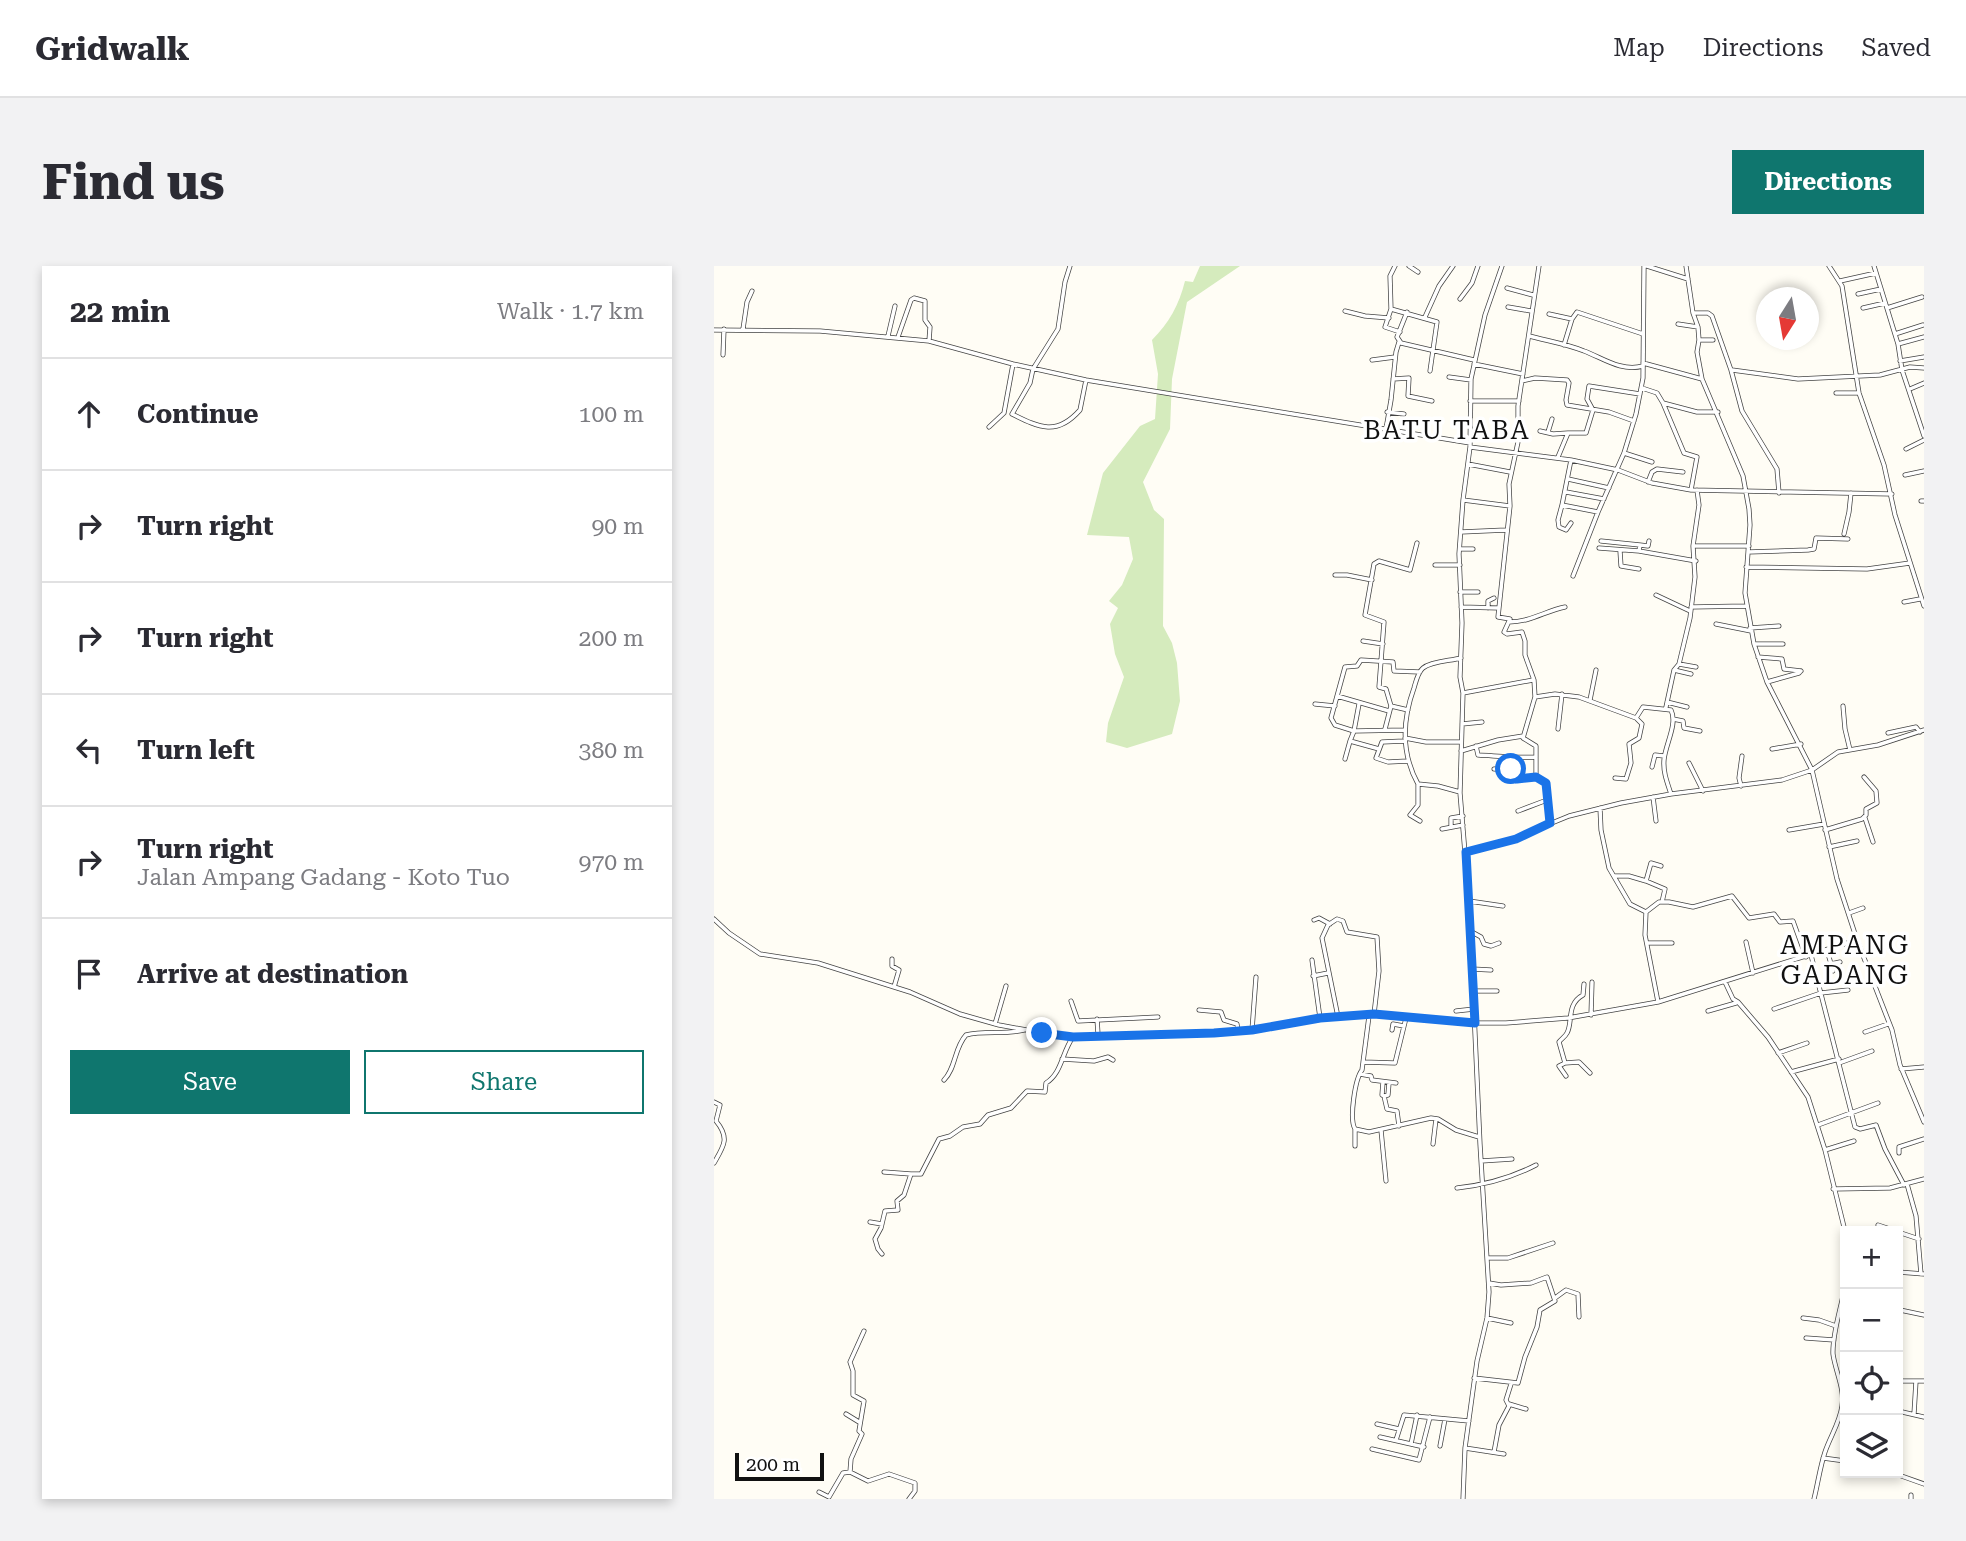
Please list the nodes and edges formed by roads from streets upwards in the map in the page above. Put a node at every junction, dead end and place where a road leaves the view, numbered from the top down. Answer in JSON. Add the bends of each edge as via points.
{"nodes":[{"id":1,"x":1070,"y":266,"type":"edge"},
{"id":2,"x":1395,"y":266,"type":"edge"},
{"id":3,"x":1409,"y":266,"type":"edge"},
{"id":4,"x":1453,"y":266,"type":"edge"},
{"id":5,"x":1478,"y":266,"type":"edge"},
{"id":6,"x":1538,"y":266,"type":"edge"},
{"id":7,"x":1646,"y":266,"type":"edge"},
{"id":8,"x":1686,"y":266,"type":"edge"},
{"id":9,"x":1829,"y":266,"type":"edge"},
{"id":10,"x":1874,"y":266,"type":"edge"},
{"id":11,"x":1499,"y":267,"type":"edge"},
{"id":12,"x":1418,"y":272,"type":"dead end"},
{"id":13,"x":1876,"y":273,"type":"junction"},
{"id":14,"x":1688,"y":279,"type":"junction"},
{"id":15,"x":1840,"y":281,"type":"junction"},
{"id":16,"x":1507,"y":288,"type":"dead end"},
{"id":17,"x":1881,"y":289,"type":"junction"},
{"id":18,"x":752,"y":291,"type":"dead end"},
{"id":19,"x":1858,"y":294,"type":"dead end"},
{"id":20,"x":1533,"y":295,"type":"junction"},
{"id":21,"x":1922,"y":296,"type":"edge"},
{"id":22,"x":1460,"y":299,"type":"dead end"},
{"id":23,"x":1885,"y":303,"type":"junction"},
{"id":24,"x":895,"y":306,"type":"dead end"},
{"id":25,"x":1508,"y":307,"type":"dead end"},
{"id":26,"x":1863,"y":308,"type":"dead end"},
{"id":27,"x":1887,"y":308,"type":"junction"},
{"id":28,"x":1391,"y":309,"type":"junction"},
{"id":29,"x":1345,"y":311,"type":"dead end"},
{"id":30,"x":1531,"y":311,"type":"junction"},
{"id":31,"x":1407,"y":312,"type":"junction"},
{"id":32,"x":1693,"y":313,"type":"junction"},
{"id":33,"x":1549,"y":314,"type":"dead end"},
{"id":34,"x":1425,"y":317,"type":"junction"},
{"id":35,"x":1388,"y":318,"type":"junction"},
{"id":36,"x":1572,"y":318,"type":"junction"},
{"id":37,"x":1678,"y":324,"type":"dead end"},
{"id":38,"x":1923,"y":325,"type":"edge"},
{"id":39,"x":1698,"y":327,"type":"junction"},
{"id":40,"x":724,"y":329,"type":"junction"},
{"id":41,"x":743,"y":329,"type":"junction"},
{"id":42,"x":714,"y":330,"type":"edge"},
{"id":43,"x":1400,"y":332,"type":"junction"},
{"id":44,"x":1643,"y":334,"type":"junction"},
{"id":45,"x":1895,"y":334,"type":"junction"},
{"id":46,"x":888,"y":336,"type":"junction"},
{"id":47,"x":1529,"y":336,"type":"junction"},
{"id":48,"x":898,"y":337,"type":"junction"},
{"id":49,"x":1924,"y":337,"type":"edge"},
{"id":50,"x":1699,"y":340,"type":"junction"},
{"id":51,"x":1713,"y":340,"type":"dead end"},
{"id":52,"x":929,"y":341,"type":"junction"},
{"id":53,"x":1399,"y":342,"type":"junction"},
{"id":54,"x":1898,"y":344,"type":"junction"},
{"id":55,"x":1564,"y":345,"type":"junction"},
{"id":56,"x":1434,"y":351,"type":"junction"},
{"id":57,"x":723,"y":355,"type":"dead end"},
{"id":58,"x":1924,"y":356,"type":"edge"},
{"id":59,"x":1395,"y":358,"type":"junction"},
{"id":60,"x":1373,"y":360,"type":"dead end"},
{"id":61,"x":1900,"y":361,"type":"junction"},
{"id":62,"x":1474,"y":362,"type":"junction"},
{"id":63,"x":1013,"y":364,"type":"junction"},
{"id":64,"x":1643,"y":365,"type":"junction"},
{"id":65,"x":1924,"y":368,"type":"edge"},
{"id":66,"x":1033,"y":369,"type":"junction"},
{"id":67,"x":1731,"y":370,"type":"junction"},
{"id":68,"x":1902,"y":370,"type":"junction"},
{"id":69,"x":1430,"y":371,"type":"dead end"},
{"id":70,"x":1523,"y":374,"type":"junction"},
{"id":71,"x":1856,"y":376,"type":"junction"},
{"id":72,"x":1449,"y":377,"type":"dead end"},
{"id":73,"x":1393,"y":379,"type":"junction"},
{"id":74,"x":1702,"y":379,"type":"junction"},
{"id":75,"x":1086,"y":380,"type":"junction"},
{"id":76,"x":1471,"y":380,"type":"junction"},
{"id":77,"x":1522,"y":381,"type":"junction"},
{"id":78,"x":1924,"y":383,"type":"edge"},
{"id":79,"x":1642,"y":388,"type":"junction"},
{"id":80,"x":1909,"y":389,"type":"junction"},
{"id":81,"x":1836,"y":393,"type":"dead end"},
{"id":82,"x":1859,"y":393,"type":"junction"},
{"id":83,"x":1640,"y":394,"type":"junction"},
{"id":84,"x":1432,"y":401,"type":"dead end"},
{"id":85,"x":1470,"y":401,"type":"junction"},
{"id":86,"x":1519,"y":401,"type":"junction"},
{"id":87,"x":1663,"y":403,"type":"junction"},
{"id":88,"x":1593,"y":410,"type":"junction"},
{"id":89,"x":1388,"y":412,"type":"junction"},
{"id":90,"x":1718,"y":412,"type":"junction"},
{"id":91,"x":1404,"y":414,"type":"dead end"},
{"id":92,"x":1012,"y":415,"type":"junction"},
{"id":93,"x":1001,"y":417,"type":"junction"},
{"id":94,"x":1552,"y":419,"type":"dead end"},
{"id":95,"x":1634,"y":421,"type":"junction"},
{"id":96,"x":989,"y":426,"type":"dead end"},
{"id":97,"x":1385,"y":429,"type":"junction"},
{"id":98,"x":1541,"y":431,"type":"dead end"},
{"id":99,"x":1548,"y":432,"type":"junction"},
{"id":100,"x":1569,"y":433,"type":"junction"},
{"id":101,"x":1924,"y":438,"type":"edge"},
{"id":102,"x":1470,"y":445,"type":"junction"},
{"id":103,"x":1906,"y":449,"type":"dead end"},
{"id":104,"x":1514,"y":453,"type":"junction"},
{"id":105,"x":1624,"y":453,"type":"junction"},
{"id":106,"x":1558,"y":458,"type":"junction"},
{"id":107,"x":1571,"y":460,"type":"junction"},
{"id":108,"x":1652,"y":462,"type":"dead end"},
{"id":109,"x":1468,"y":464,"type":"junction"},
{"id":110,"x":1618,"y":470,"type":"junction"},
{"id":111,"x":1924,"y":471,"type":"edge"},
{"id":112,"x":1511,"y":472,"type":"junction"},
{"id":113,"x":1683,"y":472,"type":"dead end"},
{"id":114,"x":1905,"y":475,"type":"dead end"},
{"id":115,"x":1568,"y":479,"type":"junction"},
{"id":116,"x":1648,"y":482,"type":"junction"},
{"id":117,"x":1609,"y":488,"type":"junction"},
{"id":118,"x":1694,"y":490,"type":"junction"},
{"id":119,"x":1566,"y":492,"type":"junction"},
{"id":120,"x":1745,"y":492,"type":"junction"},
{"id":121,"x":1779,"y":493,"type":"junction"},
{"id":122,"x":1851,"y":493,"type":"junction"},
{"id":123,"x":1892,"y":494,"type":"junction"},
{"id":124,"x":1604,"y":499,"type":"junction"},
{"id":125,"x":1463,"y":500,"type":"junction"},
{"id":126,"x":1562,"y":505,"type":"junction"},
{"id":127,"x":1510,"y":506,"type":"junction"},
{"id":128,"x":1598,"y":512,"type":"junction"},
{"id":129,"x":1571,"y":523,"type":"dead end"},
{"id":130,"x":1506,"y":530,"type":"junction"},
{"id":131,"x":1461,"y":532,"type":"junction"},
{"id":132,"x":1844,"y":534,"type":"dead end"},
{"id":133,"x":1848,"y":539,"type":"dead end"},
{"id":134,"x":1601,"y":541,"type":"dead end"},
{"id":135,"x":1649,"y":541,"type":"dead end"},
{"id":136,"x":1417,"y":543,"type":"dead end"},
{"id":137,"x":1640,"y":545,"type":"junction"},
{"id":138,"x":1693,"y":546,"type":"junction"},
{"id":139,"x":1749,"y":546,"type":"junction"},
{"id":140,"x":1599,"y":548,"type":"dead end"},
{"id":141,"x":1460,"y":549,"type":"junction"},
{"id":142,"x":1473,"y":549,"type":"dead end"},
{"id":143,"x":1620,"y":550,"type":"junction"},
{"id":144,"x":1639,"y":551,"type":"junction"},
{"id":145,"x":1748,"y":552,"type":"junction"},
{"id":146,"x":1696,"y":561,"type":"junction"},
{"id":147,"x":1910,"y":563,"type":"junction"},
{"id":148,"x":1436,"y":565,"type":"dead end"},
{"id":149,"x":1460,"y":565,"type":"junction"},
{"id":150,"x":1746,"y":567,"type":"junction"},
{"id":151,"x":1639,"y":569,"type":"dead end"},
{"id":152,"x":1335,"y":575,"type":"dead end"},
{"id":153,"x":1573,"y":576,"type":"dead end"},
{"id":154,"x":1371,"y":580,"type":"junction"},
{"id":155,"x":1460,"y":592,"type":"junction"},
{"id":156,"x":1478,"y":592,"type":"dead end"},
{"id":157,"x":1656,"y":595,"type":"dead end"},
{"id":158,"x":1494,"y":598,"type":"dead end"},
{"id":159,"x":1920,"y":599,"type":"junction"},
{"id":160,"x":1904,"y":602,"type":"dead end"},
{"id":161,"x":1746,"y":606,"type":"junction"},
{"id":162,"x":1924,"y":606,"type":"edge"},
{"id":163,"x":1461,"y":607,"type":"junction"},
{"id":164,"x":1565,"y":607,"type":"dead end"},
{"id":165,"x":1488,"y":608,"type":"junction"},
{"id":166,"x":1499,"y":608,"type":"junction"},
{"id":167,"x":1690,"y":609,"type":"junction"},
{"id":168,"x":1509,"y":622,"type":"junction"},
{"id":169,"x":1716,"y":624,"type":"dead end"},
{"id":170,"x":1779,"y":626,"type":"dead end"},
{"id":171,"x":1750,"y":629,"type":"junction"},
{"id":172,"x":1363,"y":641,"type":"dead end"},
{"id":173,"x":1383,"y":644,"type":"junction"},
{"id":174,"x":1754,"y":644,"type":"junction"},
{"id":175,"x":1783,"y":644,"type":"dead end"},
{"id":176,"x":1758,"y":657,"type":"junction"},
{"id":177,"x":1461,"y":658,"type":"junction"},
{"id":178,"x":1383,"y":661,"type":"junction"},
{"id":179,"x":1679,"y":664,"type":"junction"},
{"id":180,"x":1696,"y":667,"type":"dead end"},
{"id":181,"x":1596,"y":670,"type":"dead end"},
{"id":182,"x":1674,"y":670,"type":"junction"},
{"id":183,"x":1420,"y":672,"type":"junction"},
{"id":184,"x":1690,"y":674,"type":"dead end"},
{"id":185,"x":1534,"y":680,"type":"junction"},
{"id":186,"x":1768,"y":682,"type":"junction"},
{"id":187,"x":1463,"y":693,"type":"junction"},
{"id":188,"x":1562,"y":694,"type":"junction"},
{"id":189,"x":1337,"y":696,"type":"junction"},
{"id":190,"x":1535,"y":697,"type":"junction"},
{"id":191,"x":1590,"y":700,"type":"junction"},
{"id":192,"x":1315,"y":704,"type":"dead end"},
{"id":193,"x":1359,"y":704,"type":"junction"},
{"id":194,"x":1667,"y":705,"type":"junction"},
{"id":195,"x":1335,"y":706,"type":"junction"},
{"id":196,"x":1843,"y":706,"type":"dead end"},
{"id":197,"x":1390,"y":708,"type":"junction"},
{"id":198,"x":1687,"y":708,"type":"dead end"},
{"id":199,"x":1408,"y":710,"type":"junction"},
{"id":200,"x":1636,"y":718,"type":"junction"},
{"id":201,"x":1674,"y":719,"type":"junction"},
{"id":202,"x":1482,"y":722,"type":"dead end"},
{"id":203,"x":1462,"y":724,"type":"junction"},
{"id":204,"x":1385,"y":729,"type":"junction"},
{"id":205,"x":1558,"y":729,"type":"dead end"},
{"id":206,"x":1405,"y":730,"type":"junction"},
{"id":207,"x":1354,"y":731,"type":"junction"},
{"id":208,"x":1700,"y":731,"type":"dead end"},
{"id":209,"x":1922,"y":731,"type":"edge"},
{"id":210,"x":1888,"y":733,"type":"dead end"},
{"id":211,"x":1523,"y":736,"type":"junction"},
{"id":212,"x":1404,"y":739,"type":"junction"},
{"id":213,"x":1350,"y":741,"type":"junction"},
{"id":214,"x":1460,"y":742,"type":"junction"},
{"id":215,"x":1801,"y":744,"type":"junction"},
{"id":216,"x":1476,"y":746,"type":"junction"},
{"id":217,"x":1380,"y":749,"type":"junction"},
{"id":218,"x":1772,"y":749,"type":"dead end"},
{"id":219,"x":1850,"y":750,"type":"junction"},
{"id":220,"x":1461,"y":751,"type":"junction"},
{"id":221,"x":1664,"y":756,"type":"junction"},
{"id":222,"x":1742,"y":756,"type":"dead end"},
{"id":223,"x":1535,"y":757,"type":"junction"},
{"id":224,"x":1345,"y":759,"type":"dead end"},
{"id":225,"x":1408,"y":761,"type":"junction"},
{"id":226,"x":1689,"y":763,"type":"dead end"},
{"id":227,"x":1652,"y":767,"type":"dead end"},
{"id":228,"x":1494,"y":769,"type":"dead end"},
{"id":229,"x":1812,"y":770,"type":"junction"},
{"id":230,"x":1536,"y":777,"type":"junction"},
{"id":231,"x":1864,"y":777,"type":"dead end"},
{"id":232,"x":1615,"y":778,"type":"dead end"},
{"id":233,"x":1418,"y":784,"type":"junction"},
{"id":234,"x":1741,"y":786,"type":"junction"},
{"id":235,"x":1703,"y":791,"type":"junction"},
{"id":236,"x":1460,"y":793,"type":"junction"},
{"id":237,"x":1671,"y":794,"type":"junction"},
{"id":238,"x":1653,"y":797,"type":"junction"},
{"id":239,"x":1547,"y":800,"type":"junction"},
{"id":240,"x":1600,"y":808,"type":"junction"},
{"id":241,"x":1518,"y":810,"type":"dead end"},
{"id":242,"x":1463,"y":816,"type":"junction"},
{"id":243,"x":1865,"y":818,"type":"junction"},
{"id":244,"x":1420,"y":821,"type":"dead end"},
{"id":245,"x":1656,"y":821,"type":"dead end"},
{"id":246,"x":1550,"y":823,"type":"junction"},
{"id":247,"x":1463,"y":825,"type":"junction"},
{"id":248,"x":1825,"y":827,"type":"junction"},
{"id":249,"x":1451,"y":828,"type":"junction"},
{"id":250,"x":1442,"y":829,"type":"dead end"},
{"id":251,"x":1789,"y":830,"type":"dead end"},
{"id":252,"x":1857,"y":841,"type":"dead end"},
{"id":253,"x":1873,"y":842,"type":"dead end"},
{"id":254,"x":1829,"y":847,"type":"junction"},
{"id":255,"x":1466,"y":852,"type":"junction"},
{"id":256,"x":1661,"y":866,"type":"dead end"},
{"id":257,"x":1615,"y":876,"type":"junction"},
{"id":258,"x":1646,"y":881,"type":"junction"},
{"id":259,"x":1469,"y":901,"type":"junction"},
{"id":260,"x":1661,"y":902,"type":"junction"},
{"id":261,"x":1503,"y":906,"type":"dead end"},
{"id":262,"x":1863,"y":908,"type":"dead end"},
{"id":263,"x":1646,"y":912,"type":"junction"},
{"id":264,"x":1848,"y":913,"type":"junction"},
{"id":265,"x":714,"y":919,"type":"edge"},
{"id":266,"x":1314,"y":920,"type":"dead end"},
{"id":267,"x":1330,"y":924,"type":"junction"},
{"id":268,"x":1470,"y":931,"type":"junction"},
{"id":269,"x":1857,"y":940,"type":"junction"},
{"id":270,"x":1746,"y":942,"type":"dead end"},
{"id":271,"x":1499,"y":943,"type":"dead end"},
{"id":272,"x":1647,"y":943,"type":"junction"},
{"id":273,"x":1672,"y":943,"type":"dead end"},
{"id":274,"x":1827,"y":950,"type":"junction"},
{"id":275,"x":1808,"y":956,"type":"junction"},
{"id":276,"x":892,"y":959,"type":"dead end"},
{"id":277,"x":1311,"y":960,"type":"dead end"},
{"id":278,"x":1840,"y":962,"type":"dead end"},
{"id":279,"x":1831,"y":964,"type":"junction"},
{"id":280,"x":1472,"y":969,"type":"junction"},
{"id":281,"x":1491,"y":970,"type":"dead end"},
{"id":282,"x":1833,"y":971,"type":"dead end"},
{"id":283,"x":1328,"y":973,"type":"junction"},
{"id":284,"x":1753,"y":973,"type":"junction"},
{"id":285,"x":1313,"y":976,"type":"junction"},
{"id":286,"x":1256,"y":977,"type":"dead end"},
{"id":287,"x":1592,"y":982,"type":"dead end"},
{"id":288,"x":1725,"y":982,"type":"junction"},
{"id":289,"x":1584,"y":984,"type":"dead end"},
{"id":290,"x":894,"y":986,"type":"junction"},
{"id":291,"x":1006,"y":986,"type":"dead end"},
{"id":292,"x":1848,"y":990,"type":"dead end"},
{"id":293,"x":1497,"y":991,"type":"dead end"},
{"id":294,"x":1473,"y":992,"type":"junction"},
{"id":295,"x":1821,"y":993,"type":"junction"},
{"id":296,"x":1071,"y":1001,"type":"dead end"},
{"id":297,"x":1658,"y":1002,"type":"junction"},
{"id":298,"x":1738,"y":1002,"type":"junction"},
{"id":299,"x":1474,"y":1009,"type":"junction"},
{"id":300,"x":1774,"y":1009,"type":"dead end"},
{"id":301,"x":1199,"y":1010,"type":"dead end"},
{"id":302,"x":1455,"y":1010,"type":"dead end"},
{"id":303,"x":1708,"y":1012,"type":"dead end"},
{"id":304,"x":1371,"y":1015,"type":"junction"},
{"id":305,"x":1591,"y":1015,"type":"junction"},
{"id":306,"x":1158,"y":1017,"type":"dead end"},
{"id":307,"x":1338,"y":1017,"type":"junction"},
{"id":308,"x":1320,"y":1018,"type":"junction"},
{"id":309,"x":1406,"y":1018,"type":"junction"},
{"id":310,"x":1569,"y":1018,"type":"junction"},
{"id":311,"x":1097,"y":1019,"type":"junction"},
{"id":312,"x":1475,"y":1023,"type":"junction"},
{"id":313,"x":995,"y":1024,"type":"junction"},
{"id":314,"x":1888,"y":1024,"type":"junction"},
{"id":315,"x":1404,"y":1026,"type":"junction"},
{"id":316,"x":1026,"y":1030,"type":"junction"},
{"id":317,"x":1252,"y":1030,"type":"junction"},
{"id":318,"x":1392,"y":1030,"type":"dead end"},
{"id":319,"x":1238,"y":1031,"type":"junction"},
{"id":320,"x":1865,"y":1032,"type":"dead end"},
{"id":321,"x":1098,"y":1035,"type":"junction"},
{"id":322,"x":1073,"y":1037,"type":"junction"},
{"id":323,"x":1807,"y":1043,"type":"dead end"},
{"id":324,"x":1872,"y":1051,"type":"dead end"},
{"id":325,"x":1778,"y":1053,"type":"junction"},
{"id":326,"x":1062,"y":1059,"type":"junction"},
{"id":327,"x":1113,"y":1060,"type":"dead end"},
{"id":328,"x":1839,"y":1061,"type":"junction"},
{"id":329,"x":1363,"y":1062,"type":"junction"},
{"id":330,"x":1565,"y":1063,"type":"junction"},
{"id":331,"x":1924,"y":1067,"type":"edge"},
{"id":332,"x":1901,"y":1069,"type":"junction"},
{"id":333,"x":1790,"y":1072,"type":"junction"},
{"id":334,"x":1590,"y":1073,"type":"dead end"},
{"id":335,"x":1359,"y":1074,"type":"junction"},
{"id":336,"x":1566,"y":1076,"type":"dead end"},
{"id":337,"x":944,"y":1080,"type":"dead end"},
{"id":338,"x":1383,"y":1082,"type":"junction"},
{"id":339,"x":1389,"y":1083,"type":"junction"},
{"id":340,"x":1396,"y":1083,"type":"dead end"},
{"id":341,"x":1384,"y":1096,"type":"junction"},
{"id":342,"x":714,"y":1102,"type":"edge"},
{"id":343,"x":1878,"y":1103,"type":"dead end"},
{"id":344,"x":1850,"y":1114,"type":"junction"},
{"id":345,"x":1436,"y":1119,"type":"junction"},
{"id":346,"x":1924,"y":1122,"type":"edge"},
{"id":347,"x":1818,"y":1125,"type":"junction"},
{"id":348,"x":1399,"y":1126,"type":"junction"},
{"id":349,"x":1355,"y":1129,"type":"junction"},
{"id":350,"x":1381,"y":1130,"type":"junction"},
{"id":351,"x":1479,"y":1136,"type":"junction"},
{"id":352,"x":1924,"y":1139,"type":"edge"},
{"id":353,"x":1854,"y":1141,"type":"dead end"},
{"id":354,"x":1433,"y":1144,"type":"dead end"},
{"id":355,"x":1355,"y":1146,"type":"dead end"},
{"id":356,"x":1825,"y":1150,"type":"junction"},
{"id":357,"x":1899,"y":1153,"type":"dead end"},
{"id":358,"x":1511,"y":1158,"type":"dead end"},
{"id":359,"x":1481,"y":1161,"type":"junction"},
{"id":360,"x":714,"y":1163,"type":"edge"},
{"id":361,"x":1536,"y":1165,"type":"dead end"},
{"id":362,"x":884,"y":1172,"type":"dead end"},
{"id":363,"x":911,"y":1174,"type":"junction"},
{"id":364,"x":1924,"y":1179,"type":"edge"},
{"id":365,"x":1385,"y":1181,"type":"dead end"},
{"id":366,"x":1483,"y":1185,"type":"junction"},
{"id":367,"x":1906,"y":1185,"type":"junction"},
{"id":368,"x":1457,"y":1188,"type":"dead end"},
{"id":369,"x":1833,"y":1189,"type":"junction"},
{"id":370,"x":870,"y":1222,"type":"dead end"},
{"id":371,"x":881,"y":1224,"type":"junction"},
{"id":372,"x":1844,"y":1226,"type":"edge"},
{"id":373,"x":1903,"y":1234,"type":"edge"},
{"id":374,"x":1919,"y":1239,"type":"junction"},
{"id":375,"x":1553,"y":1243,"type":"dead end"},
{"id":376,"x":882,"y":1254,"type":"dead end"},
{"id":377,"x":1488,"y":1258,"type":"junction"},
{"id":378,"x":1903,"y":1272,"type":"edge"},
{"id":379,"x":1922,"y":1274,"type":"edge"},
{"id":380,"x":1489,"y":1283,"type":"junction"},
{"id":381,"x":1844,"y":1289,"type":"edge"},
{"id":382,"x":1555,"y":1298,"type":"junction"},
{"id":383,"x":1903,"y":1311,"type":"edge"},
{"id":384,"x":1924,"y":1315,"type":"edge"},
{"id":385,"x":1579,"y":1317,"type":"dead end"},
{"id":386,"x":1487,"y":1318,"type":"junction"},
{"id":387,"x":1803,"y":1318,"type":"dead end"},
{"id":388,"x":1839,"y":1319,"type":"joint"},
{"id":389,"x":1511,"y":1323,"type":"dead end"},
{"id":390,"x":1836,"y":1326,"type":"junction"},
{"id":391,"x":864,"y":1331,"type":"dead end"},
{"id":392,"x":1806,"y":1338,"type":"dead end"},
{"id":393,"x":1834,"y":1340,"type":"junction"},
{"id":394,"x":1474,"y":1378,"type":"junction"},
{"id":395,"x":1903,"y":1381,"type":"edge"},
{"id":396,"x":1916,"y":1381,"type":"junction"},
{"id":397,"x":1924,"y":1381,"type":"edge"},
{"id":398,"x":1840,"y":1383,"type":"edge"},
{"id":399,"x":1511,"y":1384,"type":"junction"},
{"id":400,"x":1924,"y":1395,"type":"edge"},
{"id":401,"x":1916,"y":1396,"type":"junction"},
{"id":402,"x":1509,"y":1404,"type":"junction"},
{"id":403,"x":1526,"y":1409,"type":"dead end"},
{"id":404,"x":1903,"y":1411,"type":"edge"},
{"id":405,"x":1914,"y":1414,"type":"junction"},
{"id":406,"x":1417,"y":1415,"type":"junction"},
{"id":407,"x":1840,"y":1415,"type":"edge"},
{"id":408,"x":848,"y":1416,"type":"dead end"},
{"id":409,"x":1430,"y":1417,"type":"junction"},
{"id":410,"x":1924,"y":1417,"type":"edge"},
{"id":411,"x":1445,"y":1419,"type":"junction"},
{"id":412,"x":1469,"y":1421,"type":"junction"},
{"id":413,"x":859,"y":1422,"type":"junction"},
{"id":414,"x":1377,"y":1424,"type":"dead end"},
{"id":415,"x":1399,"y":1429,"type":"junction"},
{"id":416,"x":1380,"y":1437,"type":"dead end"},
{"id":417,"x":1396,"y":1440,"type":"junction"},
{"id":418,"x":1412,"y":1444,"type":"junction"},
{"id":419,"x":1440,"y":1446,"type":"dead end"},
{"id":420,"x":1424,"y":1447,"type":"junction"},
{"id":421,"x":1465,"y":1448,"type":"junction"},
{"id":422,"x":1372,"y":1449,"type":"dead end"},
{"id":423,"x":1494,"y":1452,"type":"junction"},
{"id":424,"x":1504,"y":1454,"type":"dead end"},
{"id":425,"x":1824,"y":1458,"type":"junction"},
{"id":426,"x":1840,"y":1460,"type":"edge"},
{"id":427,"x":850,"y":1472,"type":"junction"},
{"id":428,"x":1903,"y":1476,"type":"edge"},
{"id":429,"x":1924,"y":1483,"type":"edge"},
{"id":430,"x":819,"y":1492,"type":"dead end"},
{"id":431,"x":909,"y":1499,"type":"edge"},
{"id":432,"x":1462,"y":1499,"type":"edge"},
{"id":433,"x":1814,"y":1499,"type":"edge"}],
"edges":[{"from":1,"to":66,"type":"street","via":[[1058,329]]},
{"from":2,"to":28,"type":"street"},
{"from":3,"to":12,"type":"street"},
{"from":4,"to":34,"type":"street","via":[[1438,286]]},
{"from":5,"to":22,"type":"street"},
{"from":6,"to":20,"type":"street"},
{"from":7,"to":14,"type":"street"},
{"from":7,"to":44,"type":"street"},
{"from":8,"to":14,"type":"street"},
{"from":9,"to":15,"type":"street"},
{"from":10,"to":13,"type":"street"},
{"from":11,"to":62,"type":"street"},
{"from":13,"to":15,"type":"street"},
{"from":13,"to":17,"type":"street"},
{"from":14,"to":32,"type":"street"},
{"from":15,"to":71,"type":"street"},
{"from":16,"to":20,"type":"street"},
{"from":17,"to":19,"type":"street"},
{"from":17,"to":23,"type":"street"},
{"from":18,"to":41,"type":"street"},
{"from":20,"to":30,"type":"street"},
{"from":21,"to":27,"type":"street"},
{"from":23,"to":26,"type":"street"},
{"from":23,"to":27,"type":"street"},
{"from":24,"to":46,"type":"street"},
{"from":25,"to":30,"type":"street"},
{"from":27,"to":45,"type":"street"},
{"from":28,"to":31,"type":"street"},
{"from":28,"to":35,"type":"street"},
{"from":29,"to":35,"type":"street"},
{"from":30,"to":47,"type":"street"},
{"from":31,"to":34,"type":"street"},
{"from":31,"to":43,"type":"street"},
{"from":32,"to":39,"type":"street"},
{"from":32,"to":67,"type":"street","via":[[1711,314]]},
{"from":33,"to":36,"type":"street"},
{"from":34,"to":56,"type":"street","via":[[1438,326]]},
{"from":35,"to":43,"type":"street","via":[[1386,327]]},
{"from":36,"to":44,"type":"street","via":[[1577,312]]},
{"from":36,"to":55,"type":"street"},
{"from":37,"to":39,"type":"street"},
{"from":38,"to":45,"type":"street"},
{"from":39,"to":50,"type":"street"},
{"from":40,"to":41,"type":"street"},
{"from":40,"to":42,"type":"street"},
{"from":40,"to":57,"type":"street"},
{"from":41,"to":46,"type":"street"},
{"from":43,"to":53,"type":"street"},
{"from":44,"to":64,"type":"street"},
{"from":45,"to":54,"type":"street"},
{"from":46,"to":48,"type":"street"},
{"from":47,"to":55,"type":"street"},
{"from":47,"to":70,"type":"street"},
{"from":48,"to":52,"type":"street"},
{"from":48,"to":52,"type":"street","via":[[914,298],[925,301]]},
{"from":49,"to":54,"type":"street"},
{"from":50,"to":51,"type":"street"},
{"from":50,"to":74,"type":"street"},
{"from":52,"to":63,"type":"street"},
{"from":53,"to":56,"type":"street"},
{"from":53,"to":59,"type":"street"},
{"from":54,"to":61,"type":"street"},
{"from":55,"to":64,"type":"street","via":[[1630,369]]},
{"from":56,"to":62,"type":"street"},
{"from":56,"to":69,"type":"street"},
{"from":58,"to":61,"type":"street"},
{"from":59,"to":60,"type":"street"},
{"from":59,"to":73,"type":"street"},
{"from":61,"to":68,"type":"street"},
{"from":62,"to":70,"type":"street"},
{"from":62,"to":76,"type":"street"},
{"from":63,"to":66,"type":"street"},
{"from":63,"to":93,"type":"street"},
{"from":64,"to":74,"type":"street"},
{"from":64,"to":79,"type":"street"},
{"from":65,"to":68,"type":"street"},
{"from":66,"to":75,"type":"street"},
{"from":66,"to":92,"type":"street"},
{"from":67,"to":71,"type":"street","via":[[1798,379]]},
{"from":67,"to":121,"type":"street","via":[[1742,411],[1777,469]]},
{"from":68,"to":71,"type":"street"},
{"from":68,"to":80,"type":"street"},
{"from":70,"to":77,"type":"street"},
{"from":71,"to":82,"type":"street"},
{"from":72,"to":76,"type":"street"},
{"from":73,"to":84,"type":"street","via":[[1409,378],[1408,396]]},
{"from":73,"to":89,"type":"street"},
{"from":74,"to":90,"type":"street"},
{"from":75,"to":92,"type":"street","via":[[1080,412],[1058,428]]},
{"from":75,"to":97,"type":"street"},
{"from":76,"to":85,"type":"street"},
{"from":77,"to":86,"type":"street"},
{"from":77,"to":88,"type":"street","via":[[1567,380],[1566,404]]},
{"from":78,"to":80,"type":"street"},
{"from":79,"to":83,"type":"street"},
{"from":79,"to":87,"type":"street","via":[[1657,393]]},
{"from":80,"to":101,"type":"street"},
{"from":81,"to":82,"type":"street"},
{"from":82,"to":123,"type":"street"},
{"from":83,"to":88,"type":"street","via":[[1589,386],[1587,399]]},
{"from":83,"to":95,"type":"street"},
{"from":85,"to":86,"type":"street"},
{"from":85,"to":102,"type":"street"},
{"from":86,"to":104,"type":"street"},
{"from":87,"to":90,"type":"street"},
{"from":87,"to":118,"type":"street","via":[[1684,453],[1697,457]]},
{"from":88,"to":95,"type":"street"},
{"from":88,"to":100,"type":"street","via":[[1586,433]]},
{"from":89,"to":91,"type":"street"},
{"from":89,"to":97,"type":"street"},
{"from":90,"to":120,"type":"street"},
{"from":92,"to":93,"type":"street"},
{"from":93,"to":96,"type":"street"},
{"from":94,"to":99,"type":"street"},
{"from":95,"to":105,"type":"street"},
{"from":97,"to":102,"type":"street"},
{"from":98,"to":99,"type":"street"},
{"from":99,"to":100,"type":"street"},
{"from":100,"to":106,"type":"street"},
{"from":101,"to":103,"type":"street"},
{"from":102,"to":104,"type":"street"},
{"from":102,"to":109,"type":"street"},
{"from":104,"to":106,"type":"street"},
{"from":104,"to":112,"type":"street"},
{"from":105,"to":108,"type":"street"},
{"from":105,"to":110,"type":"street"},
{"from":106,"to":107,"type":"street"},
{"from":107,"to":110,"type":"street"},
{"from":107,"to":115,"type":"street"},
{"from":109,"to":112,"type":"street"},
{"from":109,"to":125,"type":"street"},
{"from":110,"to":116,"type":"street"},
{"from":110,"to":117,"type":"street"},
{"from":111,"to":114,"type":"street"},
{"from":112,"to":127,"type":"street"},
{"from":113,"to":116,"type":"street","via":[[1657,469]]},
{"from":115,"to":117,"type":"street"},
{"from":115,"to":119,"type":"street"},
{"from":116,"to":118,"type":"street"},
{"from":117,"to":124,"type":"street"},
{"from":118,"to":120,"type":"street"},
{"from":118,"to":138,"type":"street","via":[[1699,512]]},
{"from":119,"to":124,"type":"street"},
{"from":119,"to":126,"type":"street"},
{"from":120,"to":121,"type":"street"},
{"from":120,"to":139,"type":"street"},
{"from":121,"to":122,"type":"street"},
{"from":122,"to":123,"type":"street"},
{"from":122,"to":132,"type":"street"},
{"from":123,"to":147,"type":"street"},
{"from":124,"to":128,"type":"street"},
{"from":125,"to":127,"type":"street"},
{"from":125,"to":131,"type":"street"},
{"from":126,"to":128,"type":"street"},
{"from":126,"to":129,"type":"street","via":[[1559,527],[1566,530]]},
{"from":127,"to":130,"type":"street"},
{"from":128,"to":153,"type":"street"},
{"from":130,"to":131,"type":"street"},
{"from":130,"to":166,"type":"street"},
{"from":131,"to":141,"type":"street"},
{"from":133,"to":145,"type":"street","via":[[1816,538],[1814,549],[1808,550]]},
{"from":134,"to":137,"type":"street"},
{"from":135,"to":137,"type":"street","via":[[1648,546]]},
{"from":136,"to":154,"type":"street","via":[[1410,570],[1377,561]]},
{"from":137,"to":144,"type":"street"},
{"from":138,"to":139,"type":"street"},
{"from":138,"to":146,"type":"street"},
{"from":139,"to":145,"type":"street"},
{"from":140,"to":143,"type":"street"},
{"from":141,"to":142,"type":"street"},
{"from":141,"to":149,"type":"street"},
{"from":143,"to":144,"type":"street"},
{"from":143,"to":151,"type":"street","via":[[1621,566]]},
{"from":144,"to":146,"type":"street"},
{"from":145,"to":150,"type":"street"},
{"from":146,"to":167,"type":"street"},
{"from":147,"to":150,"type":"street","via":[[1867,569]]},
{"from":147,"to":159,"type":"street"},
{"from":148,"to":149,"type":"street"},
{"from":149,"to":155,"type":"street"},
{"from":150,"to":161,"type":"street"},
{"from":152,"to":154,"type":"street"},
{"from":154,"to":173,"type":"street","via":[[1365,615],[1383,620]]},
{"from":155,"to":156,"type":"street"},
{"from":155,"to":163,"type":"street"},
{"from":157,"to":167,"type":"street"},
{"from":158,"to":165,"type":"street","via":[[1488,601]]},
{"from":159,"to":160,"type":"street"},
{"from":159,"to":162,"type":"street"},
{"from":161,"to":167,"type":"street"},
{"from":161,"to":171,"type":"street"},
{"from":163,"to":165,"type":"street"},
{"from":163,"to":177,"type":"street"},
{"from":164,"to":168,"type":"street"},
{"from":165,"to":166,"type":"street"},
{"from":166,"to":168,"type":"street","via":[[1498,617],[1509,618]]},
{"from":167,"to":179,"type":"street"},
{"from":168,"to":185,"type":"street","via":[[1504,632],[1522,632]]},
{"from":169,"to":171,"type":"street"},
{"from":170,"to":171,"type":"street"},
{"from":171,"to":174,"type":"street"},
{"from":172,"to":173,"type":"street"},
{"from":173,"to":178,"type":"street"},
{"from":174,"to":175,"type":"street"},
{"from":174,"to":176,"type":"street"},
{"from":176,"to":186,"type":"street"},
{"from":176,"to":186,"type":"street","via":[[1782,659],[1784,668],[1801,671]]},
{"from":177,"to":183,"type":"street","via":[[1428,665]]},
{"from":177,"to":187,"type":"street"},
{"from":178,"to":183,"type":"street","via":[[1394,662],[1394,671]]},
{"from":178,"to":189,"type":"street","via":[[1361,660],[1357,666],[1345,667]]},
{"from":178,"to":197,"type":"street","via":[[1380,687],[1386,689]]},
{"from":179,"to":180,"type":"street"},
{"from":179,"to":182,"type":"street"},
{"from":181,"to":191,"type":"street"},
{"from":182,"to":184,"type":"street"},
{"from":182,"to":194,"type":"street"},
{"from":183,"to":199,"type":"street"},
{"from":185,"to":187,"type":"street"},
{"from":185,"to":190,"type":"street"},
{"from":186,"to":215,"type":"street"},
{"from":187,"to":203,"type":"street"},
{"from":188,"to":190,"type":"street"},
{"from":188,"to":191,"type":"street"},
{"from":188,"to":205,"type":"street"},
{"from":189,"to":193,"type":"street"},
{"from":189,"to":195,"type":"street"},
{"from":190,"to":211,"type":"street"},
{"from":191,"to":200,"type":"street"},
{"from":192,"to":195,"type":"street"},
{"from":193,"to":197,"type":"street"},
{"from":193,"to":207,"type":"street"},
{"from":194,"to":198,"type":"street"},
{"from":194,"to":200,"type":"street","via":[[1643,707]]},
{"from":194,"to":201,"type":"street"},
{"from":195,"to":207,"type":"street","via":[[1333,724]]},
{"from":196,"to":219,"type":"street"},
{"from":197,"to":199,"type":"street"},
{"from":197,"to":204,"type":"street"},
{"from":199,"to":206,"type":"street"},
{"from":200,"to":232,"type":"street","via":[[1642,724],[1639,737],[1629,744],[1631,763],[1626,779]]},
{"from":201,"to":208,"type":"street","via":[[1681,720],[1684,728]]},
{"from":201,"to":221,"type":"street"},
{"from":202,"to":203,"type":"street"},
{"from":203,"to":214,"type":"street"},
{"from":204,"to":206,"type":"street"},
{"from":204,"to":207,"type":"street"},
{"from":206,"to":212,"type":"street"},
{"from":207,"to":213,"type":"street"},
{"from":209,"to":210,"type":"street","via":[[1916,727]]},
{"from":209,"to":219,"type":"street"},
{"from":211,"to":216,"type":"street"},
{"from":211,"to":223,"type":"street","via":[[1535,744]]},
{"from":212,"to":214,"type":"street"},
{"from":212,"to":217,"type":"street","via":[[1384,741]]},
{"from":212,"to":225,"type":"street"},
{"from":213,"to":217,"type":"street"},
{"from":213,"to":224,"type":"street"},
{"from":214,"to":220,"type":"street"},
{"from":215,"to":218,"type":"street"},
{"from":215,"to":229,"type":"street"},
{"from":216,"to":220,"type":"street"},
{"from":216,"to":223,"type":"street","via":[[1478,755]]},
{"from":217,"to":225,"type":"street","via":[[1377,759]]},
{"from":219,"to":229,"type":"street","via":[[1833,754]]},
{"from":220,"to":236,"type":"street"},
{"from":221,"to":227,"type":"street","via":[[1654,756]]},
{"from":221,"to":237,"type":"street"},
{"from":222,"to":234,"type":"street"},
{"from":223,"to":230,"type":"street"},
{"from":225,"to":233,"type":"street"},
{"from":226,"to":235,"type":"street"},
{"from":228,"to":230,"type":"street","via":[[1513,769],[1517,779]]},
{"from":229,"to":234,"type":"street"},
{"from":229,"to":248,"type":"street"},
{"from":230,"to":239,"type":"street","via":[[1546,783]]},
{"from":231,"to":243,"type":"street","via":[[1876,791],[1877,803],[1866,808]]},
{"from":233,"to":236,"type":"street"},
{"from":233,"to":244,"type":"street","via":[[1418,805],[1410,815]]},
{"from":234,"to":235,"type":"street"},
{"from":235,"to":237,"type":"street"},
{"from":236,"to":242,"type":"street"},
{"from":237,"to":238,"type":"street"},
{"from":238,"to":240,"type":"street"},
{"from":238,"to":245,"type":"street"},
{"from":239,"to":241,"type":"street"},
{"from":239,"to":246,"type":"street"},
{"from":240,"to":246,"type":"street"},
{"from":240,"to":257,"type":"street","via":[[1601,830]]},
{"from":242,"to":247,"type":"street"},
{"from":242,"to":249,"type":"street","via":[[1451,818]]},
{"from":243,"to":248,"type":"street"},
{"from":243,"to":253,"type":"street"},
{"from":246,"to":255,"type":"street","via":[[1516,839]]},
{"from":247,"to":249,"type":"street"},
{"from":247,"to":255,"type":"street"},
{"from":248,"to":251,"type":"street"},
{"from":248,"to":254,"type":"street"},
{"from":249,"to":250,"type":"street"},
{"from":252,"to":254,"type":"street"},
{"from":254,"to":264,"type":"street"},
{"from":255,"to":259,"type":"street"},
{"from":256,"to":258,"type":"street","via":[[1651,863]]},
{"from":257,"to":258,"type":"street"},
{"from":257,"to":263,"type":"street","via":[[1630,904]]},
{"from":258,"to":260,"type":"street","via":[[1665,889]]},
{"from":259,"to":261,"type":"street"},
{"from":259,"to":268,"type":"street"},
{"from":260,"to":263,"type":"street"},
{"from":260,"to":275,"type":"street","via":[[1693,907],[1732,896],[1751,919],[1774,914],[1780,922],[1793,921]]},
{"from":262,"to":264,"type":"street"},
{"from":263,"to":272,"type":"street"},
{"from":264,"to":269,"type":"street"},
{"from":265,"to":290,"type":"street","via":[[760,954],[812,962]]},
{"from":266,"to":267,"type":"street"},
{"from":267,"to":283,"type":"street","via":[[1322,938]]},
{"from":267,"to":304,"type":"street","via":[[1338,919],[1347,932],[1376,936],[1379,971]]},
{"from":268,"to":271,"type":"street","via":[[1482,937],[1484,944]]},
{"from":268,"to":280,"type":"street"},
{"from":269,"to":274,"type":"street"},
{"from":269,"to":314,"type":"street"},
{"from":270,"to":284,"type":"street"},
{"from":272,"to":273,"type":"street"},
{"from":272,"to":297,"type":"street"},
{"from":274,"to":275,"type":"street"},
{"from":274,"to":279,"type":"street"},
{"from":275,"to":284,"type":"street"},
{"from":275,"to":295,"type":"street"},
{"from":276,"to":290,"type":"street","via":[[892,966],[899,970]]},
{"from":277,"to":285,"type":"street"},
{"from":278,"to":279,"type":"street"},
{"from":279,"to":282,"type":"street"},
{"from":280,"to":281,"type":"street"},
{"from":280,"to":294,"type":"street"},
{"from":283,"to":285,"type":"street"},
{"from":283,"to":307,"type":"street"},
{"from":284,"to":288,"type":"street"},
{"from":285,"to":308,"type":"street"},
{"from":286,"to":317,"type":"street"},
{"from":287,"to":305,"type":"street"},
{"from":288,"to":297,"type":"street"},
{"from":288,"to":298,"type":"street"},
{"from":289,"to":310,"type":"street","via":[[1583,995],[1577,998]]},
{"from":290,"to":313,"type":"street"},
{"from":291,"to":313,"type":"street"},
{"from":292,"to":295,"type":"street"},
{"from":293,"to":294,"type":"street"},
{"from":294,"to":299,"type":"street"},
{"from":295,"to":300,"type":"street"},
{"from":295,"to":328,"type":"street"},
{"from":296,"to":311,"type":"street","via":[[1077,1020]]},
{"from":297,"to":305,"type":"street"},
{"from":298,"to":303,"type":"street"},
{"from":298,"to":325,"type":"street"},
{"from":299,"to":302,"type":"street"},
{"from":299,"to":312,"type":"street"},
{"from":301,"to":319,"type":"street","via":[[1223,1013],[1224,1020],[1237,1024]]},
{"from":304,"to":307,"type":"street"},
{"from":304,"to":309,"type":"street"},
{"from":304,"to":329,"type":"street"},
{"from":305,"to":310,"type":"street"},
{"from":306,"to":311,"type":"street"},
{"from":307,"to":308,"type":"street"},
{"from":308,"to":317,"type":"street"},
{"from":309,"to":312,"type":"street"},
{"from":309,"to":315,"type":"street"},
{"from":310,"to":312,"type":"street"},
{"from":310,"to":330,"type":"street","via":[[1566,1034],[1559,1041]]},
{"from":311,"to":321,"type":"street"},
{"from":312,"to":351,"type":"street"},
{"from":313,"to":316,"type":"street"},
{"from":314,"to":320,"type":"street"},
{"from":314,"to":332,"type":"street"},
{"from":315,"to":318,"type":"street","via":[[1393,1024]]},
{"from":315,"to":329,"type":"street","via":[[1395,1063]]},
{"from":316,"to":322,"type":"street"},
{"from":316,"to":337,"type":"street","via":[[966,1035]]},
{"from":317,"to":319,"type":"street"},
{"from":319,"to":321,"type":"street"},
{"from":321,"to":322,"type":"street"},
{"from":322,"to":326,"type":"street"},
{"from":323,"to":325,"type":"street"},
{"from":324,"to":328,"type":"street"},
{"from":325,"to":333,"type":"street"},
{"from":326,"to":327,"type":"street"},
{"from":326,"to":363,"type":"street","via":[[1044,1093],[1027,1091],[1011,1108],[939,1139],[921,1174]]},
{"from":328,"to":333,"type":"street"},
{"from":328,"to":344,"type":"street"},
{"from":329,"to":335,"type":"street"},
{"from":330,"to":334,"type":"street","via":[[1579,1062]]},
{"from":330,"to":336,"type":"street","via":[[1559,1066]]},
{"from":331,"to":332,"type":"street"},
{"from":332,"to":346,"type":"street"},
{"from":333,"to":347,"type":"street","via":[[1805,1091]]},
{"from":335,"to":338,"type":"street"},
{"from":335,"to":349,"type":"street","via":[[1352,1121]]},
{"from":338,"to":339,"type":"street"},
{"from":338,"to":341,"type":"street"},
{"from":339,"to":340,"type":"street"},
{"from":339,"to":341,"type":"street"},
{"from":341,"to":348,"type":"street","via":[[1387,1108],[1397,1112]]},
{"from":342,"to":360,"type":"street","via":[[720,1105],[716,1121],[725,1142]]},
{"from":343,"to":344,"type":"street"},
{"from":344,"to":347,"type":"street"},
{"from":344,"to":367,"type":"street","via":[[1856,1129],[1876,1125]]},
{"from":345,"to":348,"type":"street"},
{"from":345,"to":351,"type":"street"},
{"from":345,"to":354,"type":"street"},
{"from":347,"to":356,"type":"street"},
{"from":348,"to":350,"type":"street"},
{"from":349,"to":350,"type":"street"},
{"from":349,"to":355,"type":"street"},
{"from":350,"to":365,"type":"street"},
{"from":351,"to":359,"type":"street"},
{"from":352,"to":357,"type":"street","via":[[1899,1147]]},
{"from":353,"to":356,"type":"street"},
{"from":356,"to":369,"type":"street"},
{"from":358,"to":359,"type":"street"},
{"from":359,"to":366,"type":"street"},
{"from":361,"to":366,"type":"street"},
{"from":362,"to":363,"type":"street"},
{"from":363,"to":371,"type":"street","via":[[897,1201],[898,1209],[885,1211]]},
{"from":364,"to":367,"type":"street"},
{"from":366,"to":368,"type":"street"},
{"from":366,"to":377,"type":"street"},
{"from":367,"to":369,"type":"street"},
{"from":367,"to":374,"type":"street"},
{"from":369,"to":372,"type":"street"},
{"from":370,"to":371,"type":"street"},
{"from":371,"to":376,"type":"street","via":[[875,1239]]},
{"from":373,"to":374,"type":"street"},
{"from":374,"to":379,"type":"street"},
{"from":375,"to":377,"type":"street","via":[[1508,1258]]},
{"from":377,"to":380,"type":"street"},
{"from":378,"to":379,"type":"street"},
{"from":380,"to":382,"type":"street","via":[[1531,1283],[1545,1276]]},
{"from":380,"to":386,"type":"street"},
{"from":381,"to":388,"type":"street"},
{"from":382,"to":385,"type":"street","via":[[1567,1290],[1578,1294]]},
{"from":382,"to":399,"type":"street","via":[[1540,1310],[1519,1381]]},
{"from":383,"to":384,"type":"street"},
{"from":386,"to":389,"type":"street"},
{"from":386,"to":394,"type":"street"},
{"from":387,"to":390,"type":"street"},
{"from":388,"to":390,"type":"street"},
{"from":390,"to":393,"type":"street"},
{"from":391,"to":413,"type":"street","via":[[850,1362],[853,1395],[864,1401]]},
{"from":392,"to":393,"type":"street"},
{"from":393,"to":398,"type":"street"},
{"from":394,"to":399,"type":"street"},
{"from":394,"to":412,"type":"street"},
{"from":395,"to":396,"type":"street"},
{"from":396,"to":397,"type":"street"},
{"from":396,"to":401,"type":"street"},
{"from":399,"to":402,"type":"street"},
{"from":400,"to":401,"type":"street"},
{"from":401,"to":405,"type":"street"},
{"from":402,"to":403,"type":"street"},
{"from":402,"to":423,"type":"street"},
{"from":404,"to":405,"type":"street"},
{"from":405,"to":410,"type":"street"},
{"from":406,"to":409,"type":"street"},
{"from":406,"to":415,"type":"street","via":[[1404,1415]]},
{"from":406,"to":418,"type":"street"},
{"from":407,"to":425,"type":"street"},
{"from":408,"to":413,"type":"street"},
{"from":409,"to":411,"type":"street"},
{"from":409,"to":420,"type":"street"},
{"from":411,"to":412,"type":"street"},
{"from":411,"to":419,"type":"street"},
{"from":412,"to":421,"type":"street"},
{"from":413,"to":427,"type":"street","via":[[862,1434]]},
{"from":414,"to":415,"type":"street"},
{"from":415,"to":417,"type":"street"},
{"from":416,"to":417,"type":"street"},
{"from":417,"to":418,"type":"street"},
{"from":418,"to":420,"type":"street"},
{"from":420,"to":422,"type":"street","via":[[1418,1460]]},
{"from":421,"to":423,"type":"street"},
{"from":421,"to":432,"type":"street"},
{"from":423,"to":424,"type":"street"},
{"from":425,"to":426,"type":"street"},
{"from":425,"to":433,"type":"street"},
{"from":427,"to":430,"type":"street","via":[[842,1473],[829,1497]]},
{"from":427,"to":431,"type":"street","via":[[867,1481],[888,1474],[915,1483]]},
{"from":428,"to":429,"type":"street"}]}
